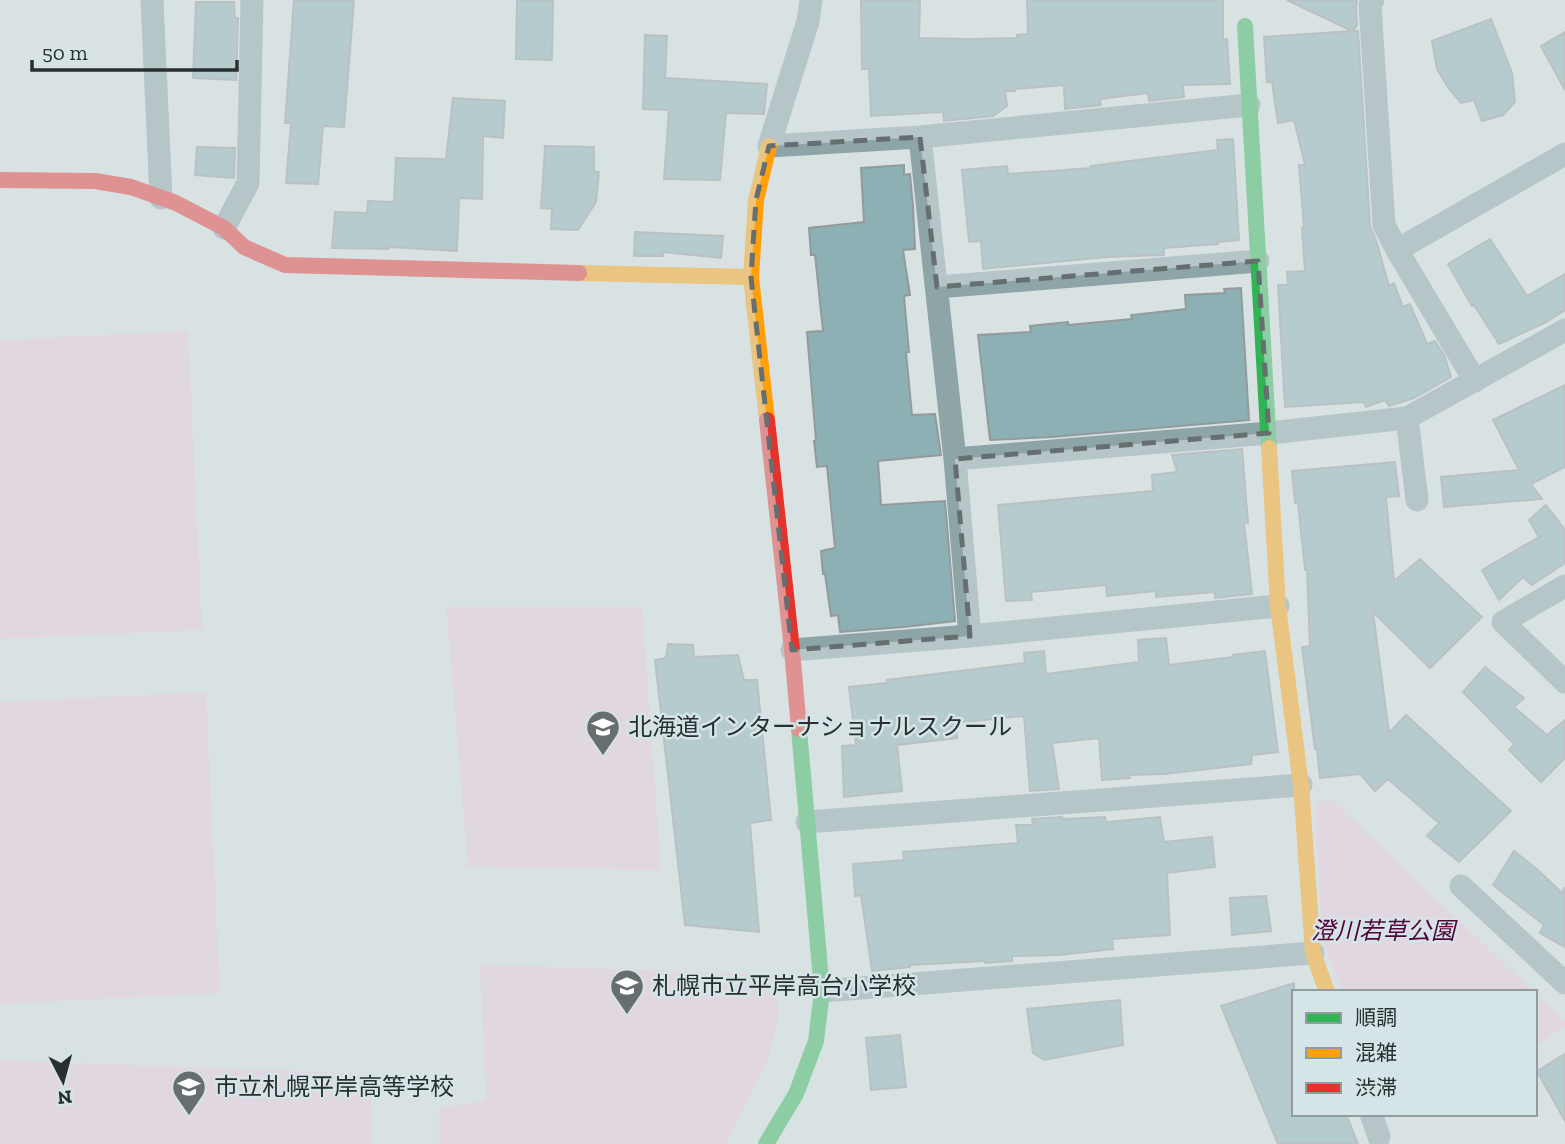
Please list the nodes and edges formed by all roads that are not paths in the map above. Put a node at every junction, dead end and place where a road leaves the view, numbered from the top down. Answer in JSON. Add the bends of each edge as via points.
{"nodes":[{"id":1,"x":152,"y":0,"type":"edge"},
{"id":2,"x":253,"y":0,"type":"edge"},
{"id":3,"x":811,"y":0,"type":"edge"},
{"id":4,"x":1373,"y":0,"type":"edge"},
{"id":5,"x":1245,"y":26,"type":"dead end"},
{"id":6,"x":1249,"y":105,"type":"junction"},
{"id":7,"x":920,"y":137,"type":"junction"},
{"id":8,"x":769,"y":146,"type":"junction"},
{"id":9,"x":1565,"y":155,"type":"edge"},
{"id":10,"x":0,"y":180,"type":"edge"},
{"id":11,"x":162,"y":198,"type":"junction"},
{"id":12,"x":223,"y":228,"type":"junction"},
{"id":13,"x":1397,"y":250,"type":"junction"},
{"id":14,"x":1258,"y":261,"type":"junction"},
{"id":15,"x":751,"y":277,"type":"junction"},
{"id":16,"x":937,"y":288,"type":"junction"},
{"id":17,"x":1565,"y":330,"type":"edge"},
{"id":18,"x":1475,"y":381,"type":"junction"},
{"id":19,"x":1407,"y":418,"type":"junction"},
{"id":20,"x":1269,"y":433,"type":"junction"},
{"id":21,"x":955,"y":459,"type":"junction"},
{"id":22,"x":1417,"y":500,"type":"dead end"},
{"id":23,"x":1565,"y":586,"type":"edge"},
{"id":24,"x":1278,"y":606,"type":"junction"},
{"id":25,"x":970,"y":636,"type":"junction"},
{"id":26,"x":792,"y":650,"type":"junction"},
{"id":27,"x":1565,"y":682,"type":"edge"},
{"id":28,"x":1301,"y":785,"type":"junction"},
{"id":29,"x":807,"y":822,"type":"junction"},
{"id":30,"x":1461,"y":886,"type":"dead end"},
{"id":31,"x":1313,"y":953,"type":"junction"},
{"id":32,"x":1565,"y":983,"type":"edge"},
{"id":33,"x":1326,"y":990,"type":"edge"},
{"id":34,"x":822,"y":991,"type":"junction"},
{"id":35,"x":1372,"y":1116,"type":"edge"},
{"id":36,"x":1379,"y":1137,"type":"dead end"},
{"id":37,"x":766,"y":1144,"type":"edge"}],
"edges":[{"from":1,"to":11,"type":"street"},
{"from":2,"to":12,"type":"street","via":[[248,183]]},
{"from":3,"to":8,"type":"street"},
{"from":4,"to":13,"type":"street","via":[[1384,225]]},
{"from":5,"to":6,"type":"street"},
{"from":6,"to":7,"type":"street"},
{"from":6,"to":14,"type":"street"},
{"from":7,"to":8,"type":"street"},
{"from":7,"to":16,"type":"street"},
{"from":8,"to":15,"type":"street","via":[[756,200]]},
{"from":9,"to":13,"type":"street"},
{"from":10,"to":11,"type":"street","via":[[95,181]]},
{"from":11,"to":12,"type":"street"},
{"from":12,"to":15,"type":"street","via":[[244,247],[285,265]]},
{"from":13,"to":18,"type":"street"},
{"from":14,"to":16,"type":"street"},
{"from":14,"to":20,"type":"street"},
{"from":15,"to":26,"type":"street"},
{"from":16,"to":21,"type":"street"},
{"from":17,"to":18,"type":"street"},
{"from":18,"to":19,"type":"street"},
{"from":19,"to":20,"type":"street"},
{"from":19,"to":22,"type":"street"},
{"from":20,"to":21,"type":"street"},
{"from":20,"to":24,"type":"street"},
{"from":21,"to":25,"type":"street"},
{"from":23,"to":27,"type":"street","via":[[1503,622]]},
{"from":24,"to":25,"type":"street"},
{"from":24,"to":28,"type":"street"},
{"from":25,"to":26,"type":"street"},
{"from":26,"to":29,"type":"street"},
{"from":28,"to":29,"type":"street"},
{"from":28,"to":31,"type":"street"},
{"from":29,"to":34,"type":"street"},
{"from":30,"to":32,"type":"street"},
{"from":31,"to":33,"type":"street"},
{"from":31,"to":34,"type":"street"},
{"from":34,"to":37,"type":"street","via":[[816,1041],[796,1094]]},
{"from":35,"to":36,"type":"street"}]}
